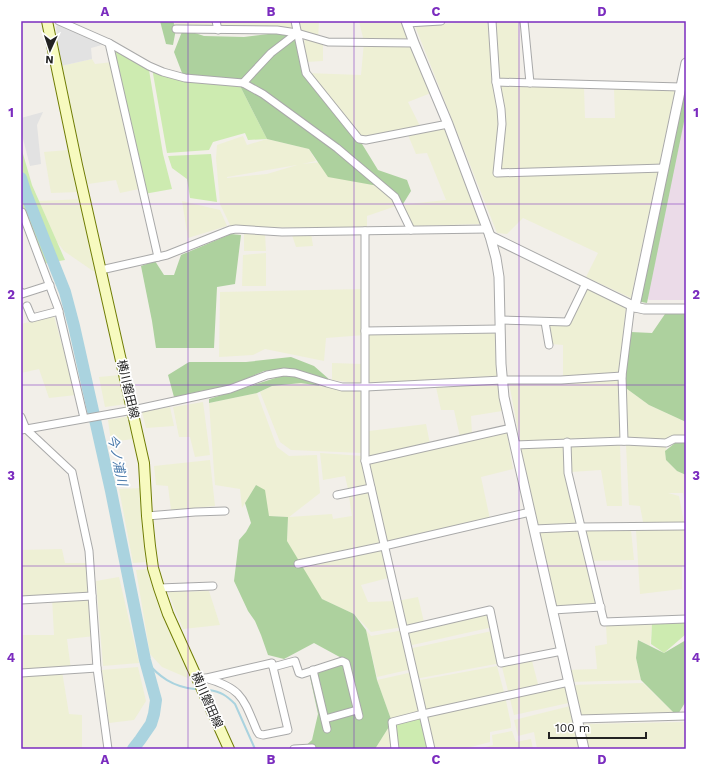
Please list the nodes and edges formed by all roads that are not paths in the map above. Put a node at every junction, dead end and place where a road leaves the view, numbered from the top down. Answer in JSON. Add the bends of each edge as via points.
{"nodes":[{"id":1,"x":47,"y":21,"type":"edge"},
{"id":2,"x":59,"y":21,"type":"edge"},
{"id":3,"x":216,"y":21,"type":"edge"},
{"id":4,"x":295,"y":21,"type":"edge"},
{"id":5,"x":441,"y":21,"type":"edge"},
{"id":6,"x":492,"y":21,"type":"edge"},
{"id":7,"x":524,"y":21,"type":"edge"},
{"id":8,"x":406,"y":22,"type":"edge"},
{"id":9,"x":176,"y":29,"type":"dead end"},
{"id":10,"x":218,"y":30,"type":"junction"},
{"id":11,"x":297,"y":33,"type":"junction"},
{"id":12,"x":109,"y":43,"type":"junction"},
{"id":13,"x":414,"y":43,"type":"junction"},
{"id":14,"x":686,"y":63,"type":"edge"},
{"id":15,"x":496,"y":82,"type":"junction"},
{"id":16,"x":242,"y":83,"type":"junction"},
{"id":17,"x":530,"y":83,"type":"junction"},
{"id":18,"x":681,"y":87,"type":"junction"},
{"id":19,"x":448,"y":124,"type":"junction"},
{"id":20,"x":664,"y":168,"type":"junction"},
{"id":21,"x":22,"y":216,"type":"edge"},
{"id":22,"x":411,"y":230,"type":"junction"},
{"id":23,"x":365,"y":231,"type":"junction"},
{"id":24,"x":489,"y":232,"type":"junction"},
{"id":25,"x":158,"y":257,"type":"junction"},
{"id":26,"x":101,"y":270,"type":"junction"},
{"id":27,"x":586,"y":283,"type":"junction"},
{"id":28,"x":50,"y":285,"type":"junction"},
{"id":29,"x":21,"y":292,"type":"edge"},
{"id":30,"x":27,"y":306,"type":"dead end"},
{"id":31,"x":633,"y":306,"type":"junction"},
{"id":32,"x":686,"y":309,"type":"edge"},
{"id":33,"x":59,"y":311,"type":"junction"},
{"id":34,"x":500,"y":320,"type":"junction"},
{"id":35,"x":545,"y":322,"type":"junction"},
{"id":36,"x":500,"y":329,"type":"junction"},
{"id":37,"x":365,"y":331,"type":"junction"},
{"id":38,"x":549,"y":345,"type":"dead end"},
{"id":39,"x":622,"y":376,"type":"junction"},
{"id":40,"x":502,"y":380,"type":"junction"},
{"id":41,"x":366,"y":387,"type":"junction"},
{"id":42,"x":133,"y":410,"type":"junction"},
{"id":43,"x":21,"y":417,"type":"edge"},
{"id":44,"x":84,"y":418,"type":"junction"},
{"id":45,"x":511,"y":428,"type":"junction"},
{"id":46,"x":23,"y":429,"type":"edge"},
{"id":47,"x":686,"y":439,"type":"edge"},
{"id":48,"x":624,"y":441,"type":"junction"},
{"id":49,"x":567,"y":442,"type":"junction"},
{"id":50,"x":515,"y":445,"type":"junction"},
{"id":51,"x":365,"y":461,"type":"junction"},
{"id":52,"x":371,"y":488,"type":"junction"},
{"id":53,"x":336,"y":495,"type":"dead end"},
{"id":54,"x":225,"y":511,"type":"dead end"},
{"id":55,"x":530,"y":512,"type":"junction"},
{"id":56,"x":147,"y":516,"type":"junction"},
{"id":57,"x":684,"y":526,"type":"dead end"},
{"id":58,"x":581,"y":527,"type":"junction"},
{"id":59,"x":534,"y":529,"type":"junction"},
{"id":60,"x":384,"y":546,"type":"junction"},
{"id":61,"x":298,"y":564,"type":"dead end"},
{"id":62,"x":213,"y":586,"type":"dead end"},
{"id":63,"x":159,"y":588,"type":"junction"},
{"id":64,"x":92,"y":596,"type":"junction"},
{"id":65,"x":21,"y":600,"type":"edge"},
{"id":66,"x":601,"y":608,"type":"junction"},
{"id":67,"x":553,"y":610,"type":"junction"},
{"id":68,"x":686,"y":619,"type":"edge"},
{"id":69,"x":404,"y":630,"type":"junction"},
{"id":70,"x":562,"y":651,"type":"junction"},
{"id":71,"x":273,"y":667,"type":"junction"},
{"id":72,"x":97,"y":668,"type":"junction"},
{"id":73,"x":313,"y":670,"type":"junction"},
{"id":74,"x":21,"y":673,"type":"edge"},
{"id":75,"x":201,"y":679,"type":"junction"},
{"id":76,"x":569,"y":682,"type":"junction"},
{"id":77,"x":423,"y":714,"type":"junction"},
{"id":78,"x":686,"y":716,"type":"edge"},
{"id":79,"x":325,"y":719,"type":"junction"},
{"id":80,"x":578,"y":719,"type":"junction"},
{"id":81,"x":327,"y":729,"type":"dead end"},
{"id":82,"x":312,"y":748,"type":"dead end"},
{"id":83,"x":108,"y":749,"type":"edge"},
{"id":84,"x":229,"y":749,"type":"edge"},
{"id":85,"x":294,"y":749,"type":"edge"},
{"id":86,"x":394,"y":749,"type":"edge"},
{"id":87,"x":431,"y":749,"type":"edge"},
{"id":88,"x":584,"y":749,"type":"edge"}],
"edges":[{"from":1,"to":26,"type":"main road","name":"横川磐田線"},
{"from":2,"to":12,"type":"street"},
{"from":3,"to":10,"type":"street"},
{"from":4,"to":11,"type":"street"},
{"from":5,"to":8,"type":"street"},
{"from":6,"to":15,"type":"street"},
{"from":7,"to":17,"type":"street"},
{"from":8,"to":13,"type":"street"},
{"from":9,"to":10,"type":"street"},
{"from":10,"to":11,"type":"street","via":[[277,30]]},
{"from":11,"to":13,"type":"street","via":[[328,42]]},
{"from":11,"to":16,"type":"street","via":[[271,53]]},
{"from":11,"to":19,"type":"street","via":[[306,73],[359,139],[366,140]]},
{"from":12,"to":16,"type":"street","via":[[163,72],[185,78]]},
{"from":12,"to":25,"type":"street"},
{"from":13,"to":19,"type":"street"},
{"from":14,"to":18,"type":"street"},
{"from":15,"to":17,"type":"street"},
{"from":15,"to":20,"type":"street","via":[[502,124],[497,173]]},
{"from":16,"to":22,"type":"street","via":[[263,94],[337,148],[395,197]]},
{"from":17,"to":18,"type":"street"},
{"from":18,"to":20,"type":"street"},
{"from":19,"to":24,"type":"street"},
{"from":20,"to":31,"type":"street"},
{"from":21,"to":28,"type":"street"},
{"from":22,"to":23,"type":"street"},
{"from":22,"to":24,"type":"street"},
{"from":23,"to":25,"type":"street","via":[[282,232],[236,229]]},
{"from":23,"to":37,"type":"street"},
{"from":24,"to":27,"type":"street"},
{"from":24,"to":34,"type":"street","via":[[499,276]]},
{"from":25,"to":26,"type":"street"},
{"from":26,"to":42,"type":"main road","name":"横川磐田線"},
{"from":27,"to":31,"type":"street"},
{"from":27,"to":35,"type":"street","via":[[567,322]]},
{"from":28,"to":29,"type":"street","via":[[22,294]]},
{"from":28,"to":33,"type":"street"},
{"from":30,"to":33,"type":"street","via":[[32,318]]},
{"from":31,"to":32,"type":"street","via":[[644,309]]},
{"from":31,"to":39,"type":"street"},
{"from":33,"to":44,"type":"street"},
{"from":34,"to":35,"type":"street"},
{"from":34,"to":36,"type":"street"},
{"from":35,"to":38,"type":"street"},
{"from":36,"to":37,"type":"street"},
{"from":36,"to":40,"type":"street"},
{"from":37,"to":41,"type":"street"},
{"from":39,"to":40,"type":"street"},
{"from":39,"to":48,"type":"street"},
{"from":40,"to":41,"type":"street"},
{"from":40,"to":45,"type":"street"},
{"from":41,"to":42,"type":"street","via":[[342,387],[284,372],[267,375],[230,389]]},
{"from":41,"to":51,"type":"street"},
{"from":42,"to":44,"type":"street"},
{"from":42,"to":56,"type":"main road","name":"横川磐田線","via":[[144,463]]},
{"from":43,"to":46,"type":"street"},
{"from":44,"to":46,"type":"street"},
{"from":45,"to":50,"type":"street"},
{"from":45,"to":51,"type":"street"},
{"from":46,"to":64,"type":"street","via":[[72,472],[89,551]]},
{"from":47,"to":48,"type":"street","via":[[674,439],[666,443]]},
{"from":48,"to":49,"type":"street"},
{"from":49,"to":50,"type":"street"},
{"from":49,"to":58,"type":"street","via":[[568,473]]},
{"from":50,"to":55,"type":"street"},
{"from":51,"to":52,"type":"street"},
{"from":52,"to":53,"type":"street"},
{"from":52,"to":60,"type":"street"},
{"from":54,"to":56,"type":"street"},
{"from":55,"to":59,"type":"street"},
{"from":55,"to":60,"type":"street"},
{"from":56,"to":63,"type":"main road","name":"横川磐田線","via":[[152,561]]},
{"from":57,"to":58,"type":"street"},
{"from":58,"to":59,"type":"street"},
{"from":58,"to":66,"type":"street"},
{"from":59,"to":67,"type":"street"},
{"from":60,"to":61,"type":"street"},
{"from":60,"to":69,"type":"street"},
{"from":62,"to":63,"type":"street"},
{"from":63,"to":75,"type":"main road","name":"横川磐田線","via":[[168,614]]},
{"from":64,"to":65,"type":"street"},
{"from":64,"to":72,"type":"street"},
{"from":66,"to":67,"type":"street"},
{"from":66,"to":68,"type":"street","via":[[604,622]]},
{"from":67,"to":70,"type":"street"},
{"from":69,"to":70,"type":"street","via":[[490,610],[501,663]]},
{"from":69,"to":77,"type":"street"},
{"from":70,"to":76,"type":"street"},
{"from":71,"to":73,"type":"street","via":[[295,661],[299,673]]},
{"from":71,"to":75,"type":"street","via":[[272,663]]},
{"from":71,"to":75,"type":"street","via":[[288,730],[264,735],[257,731],[244,701],[229,686]]},
{"from":72,"to":74,"type":"street"},
{"from":72,"to":83,"type":"street"},
{"from":73,"to":79,"type":"street"},
{"from":73,"to":79,"type":"street","via":[[342,660],[346,663],[358,714]]},
{"from":75,"to":84,"type":"main road","name":"横川磐田線"},
{"from":76,"to":77,"type":"street"},
{"from":76,"to":80,"type":"street"},
{"from":77,"to":86,"type":"street","via":[[392,722]]},
{"from":77,"to":87,"type":"street"},
{"from":78,"to":80,"type":"street"},
{"from":79,"to":81,"type":"street"},
{"from":80,"to":88,"type":"street"},
{"from":82,"to":85,"type":"street"}]}
